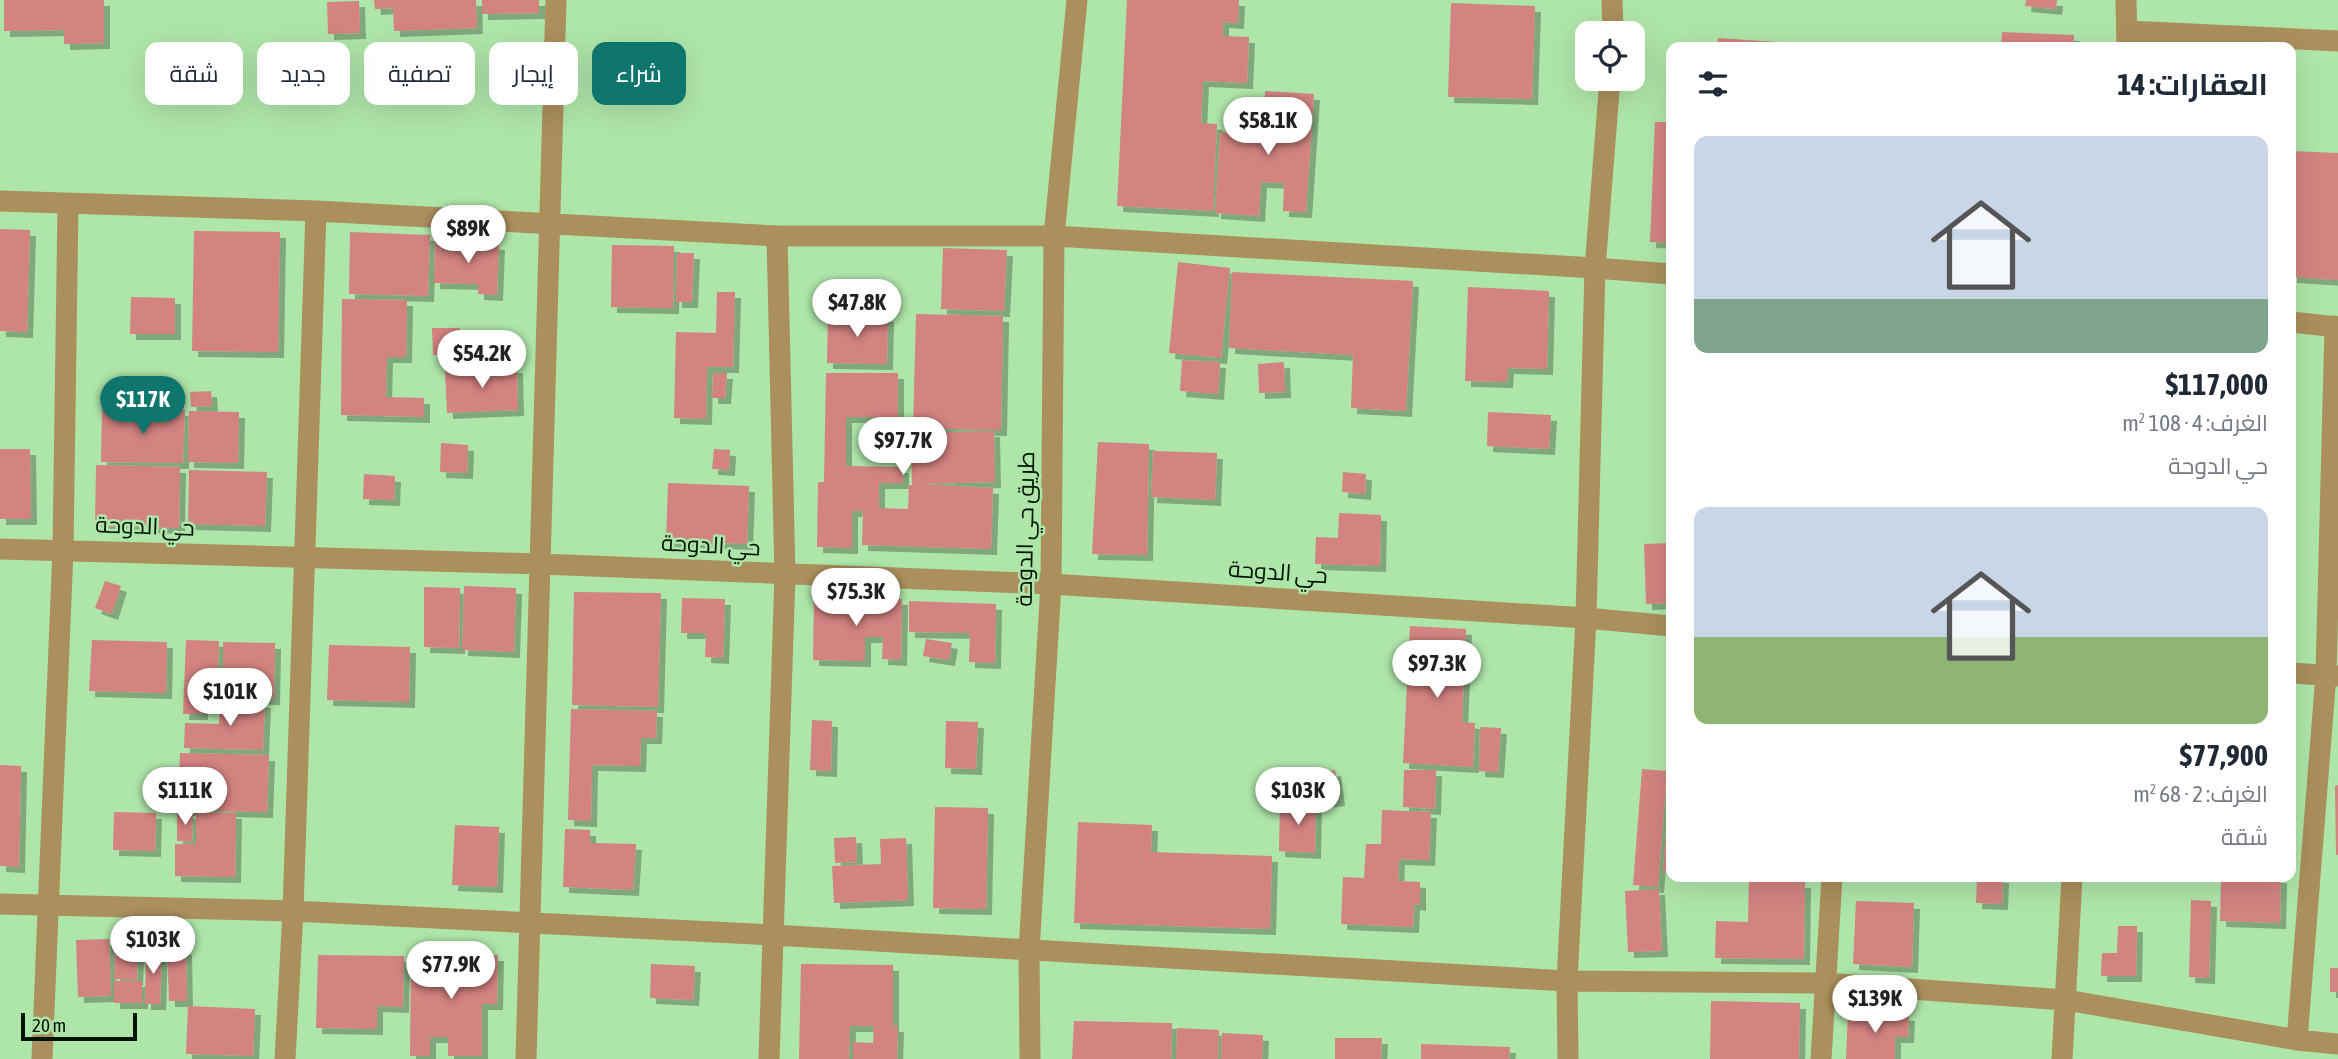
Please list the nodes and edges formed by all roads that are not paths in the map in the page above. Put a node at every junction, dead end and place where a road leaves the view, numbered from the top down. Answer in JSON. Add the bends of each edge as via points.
{"nodes":[{"id":1,"x":556,"y":0,"type":"edge"},
{"id":2,"x":1077,"y":0,"type":"edge"},
{"id":3,"x":1612,"y":0,"type":"edge"},
{"id":4,"x":2126,"y":0,"type":"edge"},
{"id":5,"x":1613,"y":21,"type":"edge"},
{"id":6,"x":2127,"y":39,"type":"edge"},
{"id":7,"x":2338,"y":41,"type":"edge"},
{"id":8,"x":1609,"y":91,"type":"edge"},
{"id":9,"x":0,"y":201,"type":"edge"},
{"id":10,"x":68,"y":204,"type":"junction"},
{"id":11,"x":316,"y":211,"type":"junction"},
{"id":12,"x":550,"y":224,"type":"junction"},
{"id":13,"x":777,"y":236,"type":"junction"},
{"id":14,"x":1054,"y":236,"type":"junction"},
{"id":15,"x":1595,"y":268,"type":"junction"},
{"id":16,"x":1666,"y":274,"type":"edge"},
{"id":17,"x":2296,"y":323,"type":"edge"},
{"id":18,"x":2337,"y":327,"type":"edge"},
{"id":19,"x":0,"y":549,"type":"edge"},
{"id":20,"x":63,"y":550,"type":"junction"},
{"id":21,"x":304,"y":558,"type":"junction"},
{"id":22,"x":540,"y":564,"type":"junction"},
{"id":23,"x":785,"y":575,"type":"junction"},
{"id":24,"x":1051,"y":584,"type":"junction"},
{"id":25,"x":1586,"y":618,"type":"junction"},
{"id":26,"x":1666,"y":626,"type":"edge"},
{"id":27,"x":2296,"y":673,"type":"edge"},
{"id":28,"x":2332,"y":676,"type":"edge"},
{"id":29,"x":1832,"y":882,"type":"edge"},
{"id":30,"x":2072,"y":882,"type":"edge"},
{"id":31,"x":0,"y":904,"type":"edge"},
{"id":32,"x":50,"y":904,"type":"junction"},
{"id":33,"x":293,"y":911,"type":"junction"},
{"id":34,"x":530,"y":924,"type":"junction"},
{"id":35,"x":773,"y":935,"type":"junction"},
{"id":36,"x":1029,"y":951,"type":"junction"},
{"id":37,"x":1567,"y":981,"type":"junction"},
{"id":38,"x":1825,"y":983,"type":"junction"},
{"id":39,"x":2066,"y":1000,"type":"junction"},
{"id":40,"x":2297,"y":1040,"type":"junction"},
{"id":41,"x":2338,"y":1044,"type":"edge"},
{"id":42,"x":42,"y":1059,"type":"edge"},
{"id":43,"x":285,"y":1059,"type":"edge"},
{"id":44,"x":526,"y":1059,"type":"edge"},
{"id":45,"x":769,"y":1059,"type":"edge"},
{"id":46,"x":1030,"y":1059,"type":"edge"},
{"id":47,"x":1568,"y":1059,"type":"edge"},
{"id":48,"x":1821,"y":1059,"type":"edge"},
{"id":49,"x":2063,"y":1059,"type":"edge"}],
"edges":[{"from":1,"to":12,"type":"street"},
{"from":2,"to":14,"type":"street","name":"طريق حي الدوحة"},
{"from":3,"to":5,"type":"street"},
{"from":4,"to":6,"type":"street"},
{"from":6,"to":7,"type":"street"},
{"from":8,"to":15,"type":"street"},
{"from":9,"to":10,"type":"street"},
{"from":10,"to":11,"type":"street"},
{"from":10,"to":20,"type":"street"},
{"from":11,"to":12,"type":"street"},
{"from":11,"to":21,"type":"street"},
{"from":12,"to":13,"type":"street"},
{"from":12,"to":22,"type":"street"},
{"from":13,"to":14,"type":"street"},
{"from":13,"to":23,"type":"street"},
{"from":14,"to":15,"type":"street"},
{"from":14,"to":24,"type":"street","name":"طريق حي الدوحة"},
{"from":15,"to":16,"type":"street"},
{"from":15,"to":25,"type":"street"},
{"from":17,"to":18,"type":"street"},
{"from":18,"to":28,"type":"street"},
{"from":19,"to":20,"type":"street","name":"حي الدوحة"},
{"from":20,"to":21,"type":"street","name":"حي الدوحة"},
{"from":20,"to":32,"type":"street"},
{"from":21,"to":22,"type":"street","name":"حي الدوحة"},
{"from":21,"to":33,"type":"street"},
{"from":22,"to":23,"type":"street","name":"حي الدوحة"},
{"from":22,"to":34,"type":"street"},
{"from":23,"to":24,"type":"street","name":"حي الدوحة"},
{"from":23,"to":35,"type":"street"},
{"from":24,"to":25,"type":"street","name":"حي الدوحة"},
{"from":24,"to":36,"type":"street","name":"طريق حي الدوحة"},
{"from":25,"to":26,"type":"street","name":"حي الدوحة"},
{"from":25,"to":37,"type":"street"},
{"from":27,"to":28,"type":"street"},
{"from":28,"to":40,"type":"street"},
{"from":29,"to":38,"type":"street"},
{"from":30,"to":39,"type":"street"},
{"from":31,"to":32,"type":"street"},
{"from":32,"to":33,"type":"street"},
{"from":32,"to":42,"type":"street"},
{"from":33,"to":34,"type":"street"},
{"from":33,"to":43,"type":"street"},
{"from":34,"to":35,"type":"street"},
{"from":34,"to":44,"type":"street"},
{"from":35,"to":36,"type":"street"},
{"from":35,"to":45,"type":"street"},
{"from":36,"to":37,"type":"street"},
{"from":36,"to":46,"type":"street","name":"طريق حي الدوحة"},
{"from":37,"to":38,"type":"street"},
{"from":37,"to":47,"type":"street"},
{"from":38,"to":39,"type":"street"},
{"from":38,"to":48,"type":"street"},
{"from":39,"to":40,"type":"street"},
{"from":39,"to":49,"type":"street"},
{"from":40,"to":41,"type":"street"}]}
